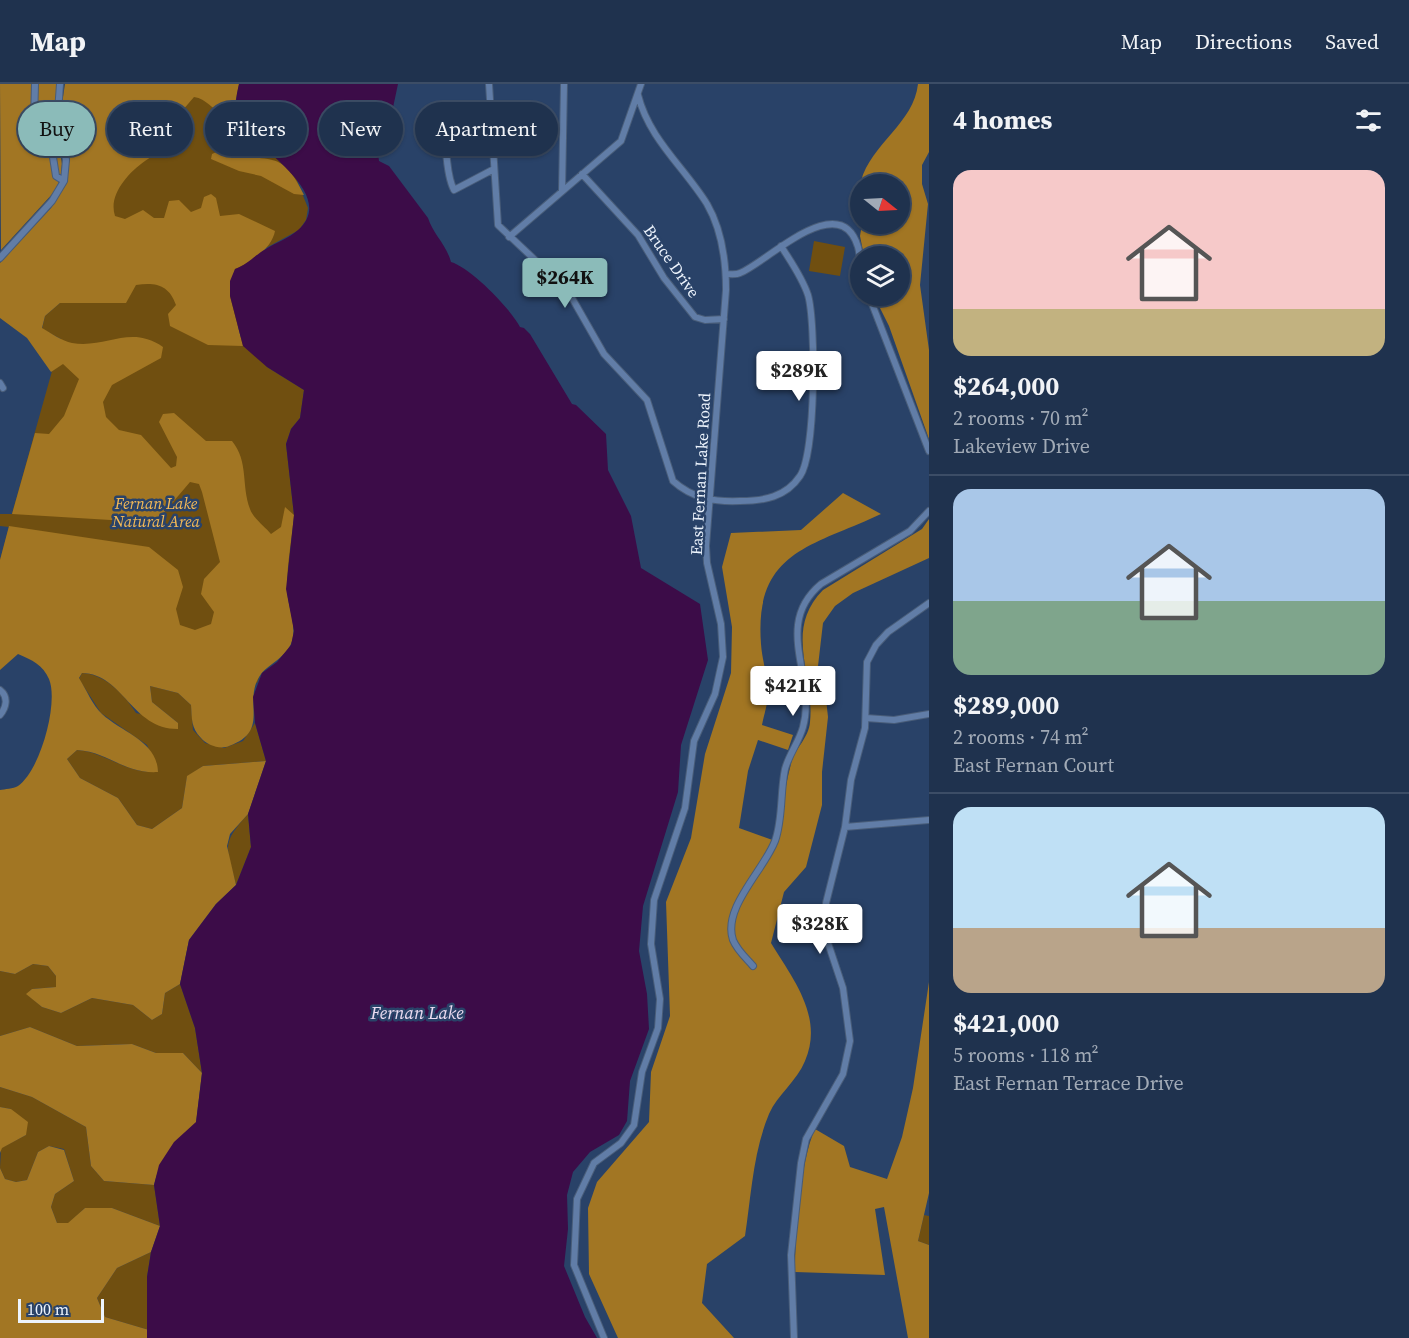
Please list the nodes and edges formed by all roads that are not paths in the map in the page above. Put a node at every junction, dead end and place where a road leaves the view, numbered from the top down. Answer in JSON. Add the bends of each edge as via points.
{"nodes":[{"id":1,"x":34,"y":84,"type":"edge"},
{"id":2,"x":60,"y":84,"type":"edge"},
{"id":3,"x":489,"y":84,"type":"edge"},
{"id":4,"x":564,"y":84,"type":"edge"},
{"id":5,"x":641,"y":84,"type":"edge"},
{"id":6,"x":638,"y":95,"type":"junction"},
{"id":7,"x":490,"y":102,"type":"edge"},
{"id":8,"x":448,"y":156,"type":"edge"},
{"id":9,"x":493,"y":156,"type":"edge"},
{"id":10,"x":494,"y":169,"type":"junction"},
{"id":11,"x":582,"y":174,"type":"junction"},
{"id":12,"x":64,"y":181,"type":"junction"},
{"id":13,"x":562,"y":191,"type":"junction"},
{"id":14,"x":509,"y":237,"type":"junction"},
{"id":15,"x":782,"y":246,"type":"junction"},
{"id":16,"x":856,"y":246,"type":"edge"},
{"id":17,"x":0,"y":258,"type":"edge"},
{"id":18,"x":726,"y":274,"type":"junction"},
{"id":19,"x":874,"y":306,"type":"edge"},
{"id":20,"x":724,"y":319,"type":"junction"},
{"id":21,"x":929,"y":451,"type":"edge"},
{"id":22,"x":709,"y":501,"type":"junction"},
{"id":23,"x":929,"y":511,"type":"edge"},
{"id":24,"x":929,"y":603,"type":"edge"},
{"id":25,"x":0,"y":690,"type":"edge"},
{"id":26,"x":929,"y":714,"type":"edge"},
{"id":27,"x":0,"y":715,"type":"edge"},
{"id":28,"x":866,"y":718,"type":"junction"},
{"id":29,"x":929,"y":820,"type":"edge"},
{"id":30,"x":845,"y":827,"type":"junction"},
{"id":31,"x":753,"y":966,"type":"dead end"},
{"id":32,"x":604,"y":1338,"type":"edge"},
{"id":33,"x":794,"y":1338,"type":"edge"}],
"edges":[{"from":1,"to":12,"type":"street","via":[[35,126],[52,151],[55,174]]},
{"from":2,"to":12,"type":"street","via":[[58,112],[66,159]]},
{"from":3,"to":7,"type":"street"},
{"from":4,"to":13,"type":"street"},
{"from":5,"to":6,"type":"street"},
{"from":6,"to":11,"type":"street","via":[[623,139]]},
{"from":6,"to":18,"type":"street","name":"East Fernan Lake Road","via":[[650,130],[707,205],[724,253]]},
{"from":8,"to":10,"type":"street","via":[[454,190]]},
{"from":9,"to":10,"type":"street"},
{"from":10,"to":14,"type":"street","via":[[498,225]]},
{"from":11,"to":13,"type":"street"},
{"from":11,"to":20,"type":"street","name":"Bruce Drive","via":[[638,235],[664,278],[695,317]]},
{"from":12,"to":17,"type":"street","via":[[52,201]]},
{"from":13,"to":14,"type":"street"},
{"from":14,"to":22,"type":"street","via":[[568,291],[604,354],[647,400],[673,481]]},
{"from":15,"to":16,"type":"street","via":[[812,227],[837,226],[855,240]]},
{"from":15,"to":18,"type":"street","via":[[741,273]]},
{"from":15,"to":22,"type":"street","via":[[803,282],[812,315],[808,456],[798,479],[774,497]]},
{"from":18,"to":20,"type":"street","name":"East Fernan Lake Road"},
{"from":19,"to":21,"type":"street"},
{"from":20,"to":22,"type":"street","name":"East Fernan Lake Road"},
{"from":22,"to":32,"type":"street","name":"East Fernan Lake Road","via":[[706,555],[722,624],[723,657],[715,694],[694,741],[686,808],[654,900],[651,944],[660,999],[658,1028],[642,1072],[634,1125],[621,1143],[594,1163],[577,1199],[574,1265]]},
{"from":23,"to":31,"type":"street","via":[[910,531],[821,584],[803,606],[797,637],[805,698],[804,726],[785,768],[774,844],[743,895],[732,928],[735,945]]},
{"from":24,"to":28,"type":"street","via":[[876,645],[867,662]]},
{"from":25,"to":27,"type":"street","via":[[6,701]]},
{"from":26,"to":28,"type":"street","via":[[894,720]]},
{"from":28,"to":30,"type":"street"},
{"from":29,"to":30,"type":"street"},
{"from":30,"to":33,"type":"street","via":[[826,903],[825,923],[843,988],[850,1041],[843,1074],[806,1139],[801,1163],[791,1255]]}]}
